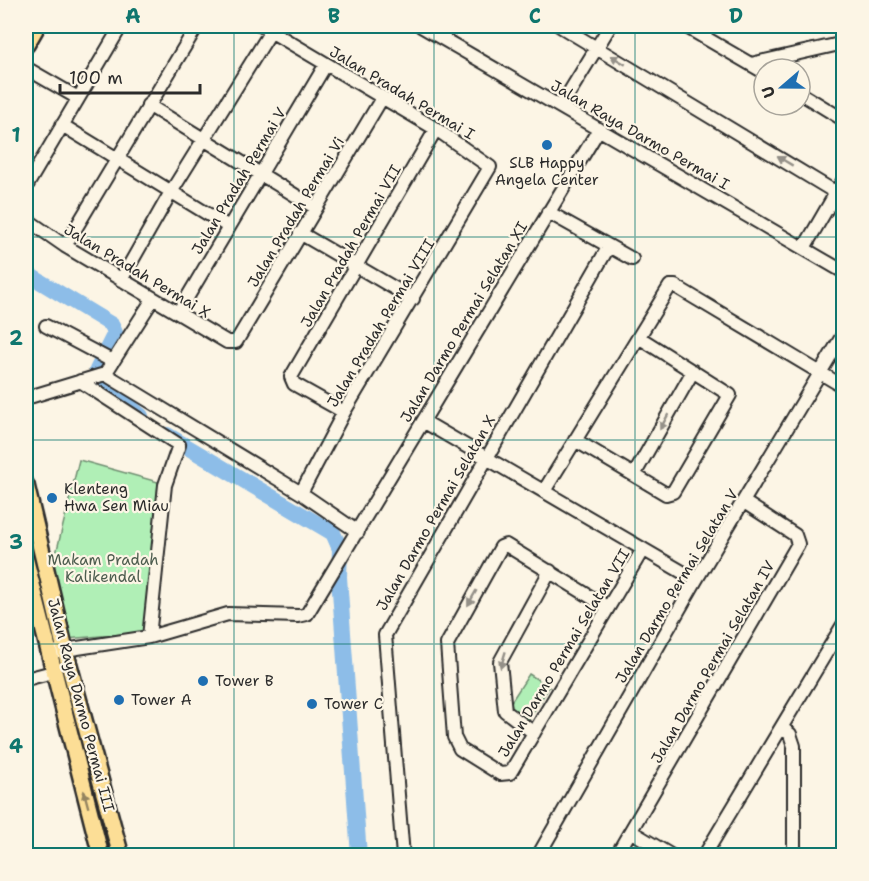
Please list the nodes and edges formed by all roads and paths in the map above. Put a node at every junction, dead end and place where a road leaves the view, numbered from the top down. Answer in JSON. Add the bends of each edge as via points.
{"nodes":[{"id":1,"x":37,"y":26,"type":"edge"},
{"id":2,"x":121,"y":26,"type":"edge"},
{"id":3,"x":197,"y":26,"type":"edge"},
{"id":4,"x":421,"y":26,"type":"edge"},
{"id":5,"x":560,"y":26,"type":"edge"},
{"id":6,"x":610,"y":26,"type":"edge"},
{"id":7,"x":684,"y":26,"type":"edge"},
{"id":8,"x":266,"y":28,"type":"edge"},
{"id":9,"x":843,"y":43,"type":"edge"},
{"id":10,"x":26,"y":45,"type":"edge"},
{"id":11,"x":597,"y":48,"type":"junction"},
{"id":12,"x":326,"y":64,"type":"junction"},
{"id":13,"x":751,"y":64,"type":"joint"},
{"id":14,"x":26,"y":68,"type":"edge"},
{"id":15,"x":78,"y":98,"type":"junction"},
{"id":16,"x":382,"y":98,"type":"junction"},
{"id":17,"x":812,"y":101,"type":"edge"},
{"id":18,"x":148,"y":105,"type":"junction"},
{"id":19,"x":561,"y":106,"type":"junction"},
{"id":20,"x":843,"y":120,"type":"edge"},
{"id":21,"x":62,"y":125,"type":"junction"},
{"id":22,"x":436,"y":129,"type":"junction"},
{"id":23,"x":599,"y":129,"type":"junction"},
{"id":24,"x":205,"y":141,"type":"junction"},
{"id":25,"x":116,"y":158,"type":"junction"},
{"id":26,"x":489,"y":171,"type":"joint"},
{"id":27,"x":262,"y":175,"type":"junction"},
{"id":28,"x":843,"y":179,"type":"edge"},
{"id":29,"x":26,"y":187,"type":"edge"},
{"id":30,"x":171,"y":192,"type":"junction"},
{"id":31,"x":835,"y":192,"type":"junction"},
{"id":32,"x":316,"y":208,"type":"junction"},
{"id":33,"x":548,"y":212,"type":"junction"},
{"id":34,"x":26,"y":219,"type":"edge"},
{"id":35,"x":228,"y":227,"type":"junction"},
{"id":36,"x":300,"y":234,"type":"junction"},
{"id":37,"x":65,"y":246,"type":"junction"},
{"id":38,"x":609,"y":246,"type":"junction"},
{"id":39,"x":804,"y":248,"type":"junction"},
{"id":40,"x":632,"y":259,"type":"dead end"},
{"id":41,"x":357,"y":267,"type":"junction"},
{"id":42,"x":843,"y":272,"type":"edge"},
{"id":43,"x":122,"y":280,"type":"junction"},
{"id":44,"x":153,"y":299,"type":"junction"},
{"id":45,"x":413,"y":299,"type":"junction"},
{"id":46,"x":178,"y":313,"type":"junction"},
{"id":47,"x":46,"y":326,"type":"dead end"},
{"id":48,"x":843,"y":333,"type":"edge"},
{"id":49,"x":640,"y":338,"type":"junction"},
{"id":50,"x":236,"y":342,"type":"joint"},
{"id":51,"x":112,"y":362,"type":"junction"},
{"id":52,"x":693,"y":371,"type":"junction"},
{"id":53,"x":819,"y":373,"type":"junction"},
{"id":54,"x":105,"y":374,"type":"junction"},
{"id":55,"x":80,"y":381,"type":"junction"},
{"id":56,"x":843,"y":387,"type":"edge"},
{"id":57,"x":26,"y":398,"type":"edge"},
{"id":58,"x":344,"y":412,"type":"junction"},
{"id":59,"x":423,"y":421,"type":"junction"},
{"id":60,"x":575,"y":440,"type":"junction"},
{"id":61,"x":486,"y":457,"type":"junction"},
{"id":62,"x":634,"y":475,"type":"junction"},
{"id":63,"x":26,"y":485,"type":"edge"},
{"id":64,"x":544,"y":491,"type":"junction"},
{"id":65,"x":301,"y":493,"type":"junction"},
{"id":66,"x":744,"y":502,"type":"junction"},
{"id":67,"x":357,"y":532,"type":"junction"},
{"id":68,"x":644,"y":549,"type":"junction"},
{"id":69,"x":42,"y":554,"type":"junction"},
{"id":70,"x":26,"y":559,"type":"edge"},
{"id":71,"x":550,"y":571,"type":"junction"},
{"id":72,"x":696,"y":580,"type":"junction"},
{"id":73,"x":607,"y":607,"type":"junction"},
{"id":74,"x":843,"y":623,"type":"edge"},
{"id":75,"x":149,"y":637,"type":"junction"},
{"id":76,"x":65,"y":650,"type":"junction"},
{"id":77,"x":48,"y":653,"type":"junction"},
{"id":78,"x":53,"y":672,"type":"junction"},
{"id":79,"x":26,"y":679,"type":"edge"},
{"id":80,"x":782,"y":728,"type":"junction"},
{"id":81,"x":534,"y":733,"type":"junction"},
{"id":82,"x":91,"y":749,"type":"junction"},
{"id":83,"x":74,"y":753,"type":"junction"},
{"id":84,"x":632,"y":832,"type":"junction"},
{"id":85,"x":101,"y":855,"type":"edge"},
{"id":86,"x":121,"y":855,"type":"edge"},
{"id":87,"x":403,"y":855,"type":"edge"},
{"id":88,"x":538,"y":855,"type":"edge"},
{"id":89,"x":616,"y":855,"type":"edge"},
{"id":90,"x":672,"y":855,"type":"edge"},
{"id":91,"x":704,"y":855,"type":"edge"},
{"id":92,"x":794,"y":855,"type":"edge"}],
"edges":[{"from":1,"to":10,"type":"main road"},
{"from":2,"to":15,"type":"street"},
{"from":3,"to":18,"type":"street"},
{"from":4,"to":19,"type":"street","name":"Jalan Raya Darmo Permai I"},
{"from":5,"to":11,"type":"street"},
{"from":6,"to":11,"type":"street"},
{"from":7,"to":13,"type":"street"},
{"from":8,"to":12,"type":"street","name":"Jalan Pradah Permai I"},
{"from":8,"to":24,"type":"street"},
{"from":9,"to":13,"type":"street"},
{"from":11,"to":19,"type":"street"},
{"from":31,"to":11,"type":"street","one_way":true},
{"from":12,"to":16,"type":"street","name":"Jalan Pradah Permai I"},
{"from":12,"to":27,"type":"street","name":"Jalan Pradah Permai V"},
{"from":14,"to":15,"type":"street"},
{"from":15,"to":21,"type":"street"},
{"from":16,"to":22,"type":"street","name":"Jalan Pradah Permai I"},
{"from":16,"to":32,"type":"street","name":"Jalan Pradah Permai Vi"},
{"from":17,"to":20,"type":"street"},
{"from":18,"to":24,"type":"street"},
{"from":18,"to":25,"type":"street"},
{"from":19,"to":23,"type":"street","name":"Jalan Raya Darmo Permai I"},
{"from":21,"to":25,"type":"street"},
{"from":21,"to":29,"type":"street"},
{"from":22,"to":26,"type":"street","name":"Jalan Pradah Permai I","via":[[489,164]]},
{"from":22,"to":41,"type":"street","name":"Jalan Pradah Permai VII"},
{"from":23,"to":33,"type":"street","name":"Jalan Darmo Permai Selatan XI"},
{"from":23,"to":39,"type":"street","name":"Jalan Raya Darmo Permai I"},
{"from":24,"to":27,"type":"street"},
{"from":24,"to":30,"type":"street"},
{"from":25,"to":30,"type":"street"},
{"from":25,"to":37,"type":"street"},
{"from":26,"to":45,"type":"street","name":"Jalan Pradah Permai VIII"},
{"from":27,"to":32,"type":"street"},
{"from":27,"to":35,"type":"street","name":"Jalan Pradah Permai V"},
{"from":28,"to":31,"type":"street"},
{"from":30,"to":35,"type":"street"},
{"from":30,"to":43,"type":"street"},
{"from":31,"to":39,"type":"street"},
{"from":32,"to":36,"type":"street","name":"Jalan Pradah Permai Vi"},
{"from":33,"to":38,"type":"street"},
{"from":33,"to":59,"type":"street","name":"Jalan Darmo Permai Selatan XI"},
{"from":34,"to":37,"type":"street","name":"Jalan Pradah Permai X"},
{"from":35,"to":46,"type":"street","name":"Jalan Pradah Permai V"},
{"from":36,"to":41,"type":"street"},
{"from":36,"to":50,"type":"street","name":"Jalan Pradah Permai Vi"},
{"from":37,"to":43,"type":"street","name":"Jalan Pradah Permai X"},
{"from":38,"to":40,"type":"street"},
{"from":38,"to":61,"type":"street","name":"Jalan Darmo Permai Selatan X"},
{"from":39,"to":42,"type":"street","name":"Jalan Raya Darmo Permai I"},
{"from":41,"to":45,"type":"street"},
{"from":41,"to":58,"type":"street","name":"Jalan Pradah Permai VII","via":[[291,377],[294,384]]},
{"from":43,"to":44,"type":"street","name":"Jalan Pradah Permai X"},
{"from":44,"to":46,"type":"street","name":"Jalan Pradah Permai X"},
{"from":44,"to":51,"type":"street"},
{"from":45,"to":58,"type":"street","name":"Jalan Pradah Permai VIII"},
{"from":46,"to":50,"type":"street","name":"Jalan Pradah Permai X","via":[[227,342]]},
{"from":47,"to":51,"type":"street"},
{"from":48,"to":53,"type":"street","name":"Jalan Darmo Permai Selatan V"},
{"from":49,"to":52,"type":"street"},
{"from":49,"to":53,"type":"street","via":[[666,289],[675,286]]},
{"from":49,"to":60,"type":"street"},
{"from":51,"to":54,"type":"street"},
{"from":52,"to":62,"type":"street","one_way":true},
{"from":52,"to":62,"type":"street","via":[[728,392],[730,400],[673,492],[666,494]]},
{"from":53,"to":56,"type":"street"},
{"from":53,"to":66,"type":"street","name":"Jalan Darmo Permai Selatan V"},
{"from":54,"to":55,"type":"street"},
{"from":54,"to":65,"type":"street"},
{"from":55,"to":57,"type":"street"},
{"from":55,"to":75,"type":"street","via":[[179,446],[165,485]]},
{"from":58,"to":65,"type":"street","name":"Jalan Pradah Permai VIII"},
{"from":59,"to":61,"type":"street"},
{"from":59,"to":67,"type":"street","name":"Jalan Darmo Permai Selatan XI"},
{"from":60,"to":62,"type":"street"},
{"from":60,"to":64,"type":"street"},
{"from":61,"to":64,"type":"street"},
{"from":61,"to":87,"type":"street","name":"Jalan Darmo Permai Selatan X","via":[[385,635]]},
{"from":63,"to":69,"type":"main road","name":"Jalan Raya Darmo Permai III"},
{"from":64,"to":68,"type":"street"},
{"from":65,"to":67,"type":"street"},
{"from":66,"to":72,"type":"street","name":"Jalan Darmo Permai Selatan V"},
{"from":66,"to":84,"type":"street","name":"Jalan Darmo Permai Selatan IV","via":[[795,536],[798,544]]},
{"from":67,"to":75,"type":"street","name":"Jalan Darmo Permai Selatan XI","via":[[307,614],[228,614]]},
{"from":68,"to":72,"type":"street"},
{"from":68,"to":73,"type":"street","name":"Jalan Darmo Permai Selatan VII"},
{"from":69,"to":70,"type":"main road"},
{"from":69,"to":76,"type":"main road","name":"Jalan Raya Darmo Permai III"},
{"from":70,"to":77,"type":"main road","name":"Jalan Raya Darmo Permai III"},
{"from":71,"to":73,"type":"street"},
{"from":71,"to":81,"type":"street","one_way":true,"via":[[500,662],[505,711]]},
{"from":71,"to":81,"type":"street","name":"Jalan Darmo Permai Selatan VII","one_way":true,"via":[[506,544],[503,546],[447,644],[456,744],[501,774],[510,773]]},
{"from":72,"to":88,"type":"street","name":"Jalan Darmo Permai Selatan V"},
{"from":73,"to":81,"type":"street","name":"Jalan Darmo Permai Selatan VII"},
{"from":74,"to":80,"type":"street"},
{"from":75,"to":76,"type":"street"},
{"from":76,"to":77,"type":"street"},
{"from":76,"to":82,"type":"main road","name":"Jalan Raya Darmo Permai III"},
{"from":77,"to":78,"type":"main road","name":"Jalan Raya Darmo Permai III"},
{"from":78,"to":79,"type":"street"},
{"from":78,"to":83,"type":"main road","name":"Jalan Raya Darmo Permai III"},
{"from":80,"to":91,"type":"street"},
{"from":80,"to":92,"type":"street","via":[[790,734],[794,746]]},
{"from":82,"to":83,"type":"main road"},
{"from":82,"to":86,"type":"main road","name":"Jalan Raya Darmo Permai III"},
{"from":85,"to":83,"type":"main road","name":"Jalan Raya Darmo Permai III","one_way":true},
{"from":84,"to":89,"type":"street","name":"Jalan Darmo Permai Selatan IV"},
{"from":84,"to":90,"type":"street"}]}
